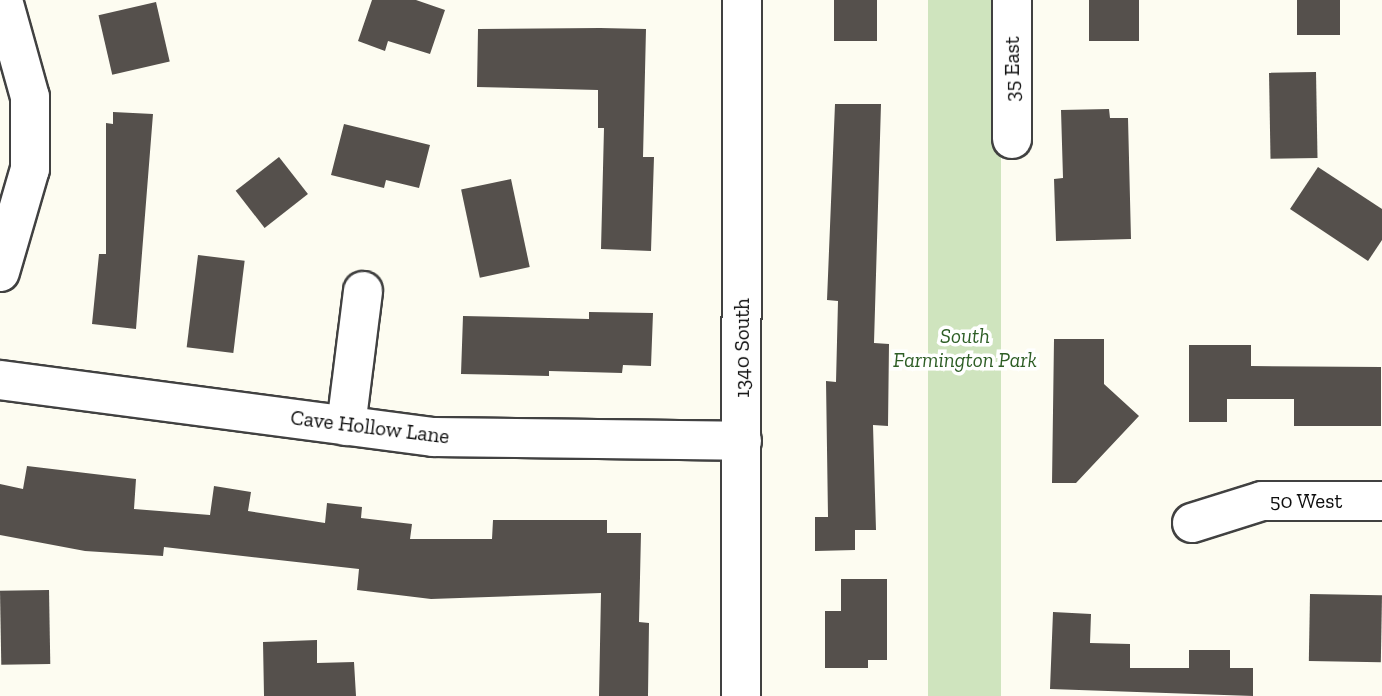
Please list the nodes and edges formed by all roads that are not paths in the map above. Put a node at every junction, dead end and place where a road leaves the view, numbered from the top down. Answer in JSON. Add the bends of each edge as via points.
{"nodes":[{"id":1,"x":4,"y":0,"type":"edge"},
{"id":2,"x":742,"y":0,"type":"edge"},
{"id":3,"x":1012,"y":0,"type":"edge"},
{"id":4,"x":1012,"y":139,"type":"dead end"},
{"id":5,"x":0,"y":272,"type":"edge"},
{"id":6,"x":363,"y":291,"type":"dead end"},
{"id":7,"x":0,"y":380,"type":"edge"},
{"id":8,"x":346,"y":426,"type":"junction"},
{"id":9,"x":742,"y":441,"type":"junction"},
{"id":10,"x":1382,"y":501,"type":"edge"},
{"id":11,"x":1192,"y":523,"type":"dead end"},
{"id":12,"x":741,"y":696,"type":"edge"}],
"edges":[{"from":1,"to":5,"type":"street","via":[[30,97],[30,169]]},
{"from":2,"to":9,"type":"street","name":"1340 South"},
{"from":3,"to":4,"type":"street","name":"35 East"},
{"from":6,"to":8,"type":"street"},
{"from":7,"to":8,"type":"street","name":"Cave Hollow Lane"},
{"from":8,"to":9,"type":"street","name":"Cave Hollow Lane","via":[[433,438]]},
{"from":9,"to":12,"type":"street","name":"1340 South"},
{"from":10,"to":11,"type":"street","name":"50 West","via":[[1262,500]]}]}
